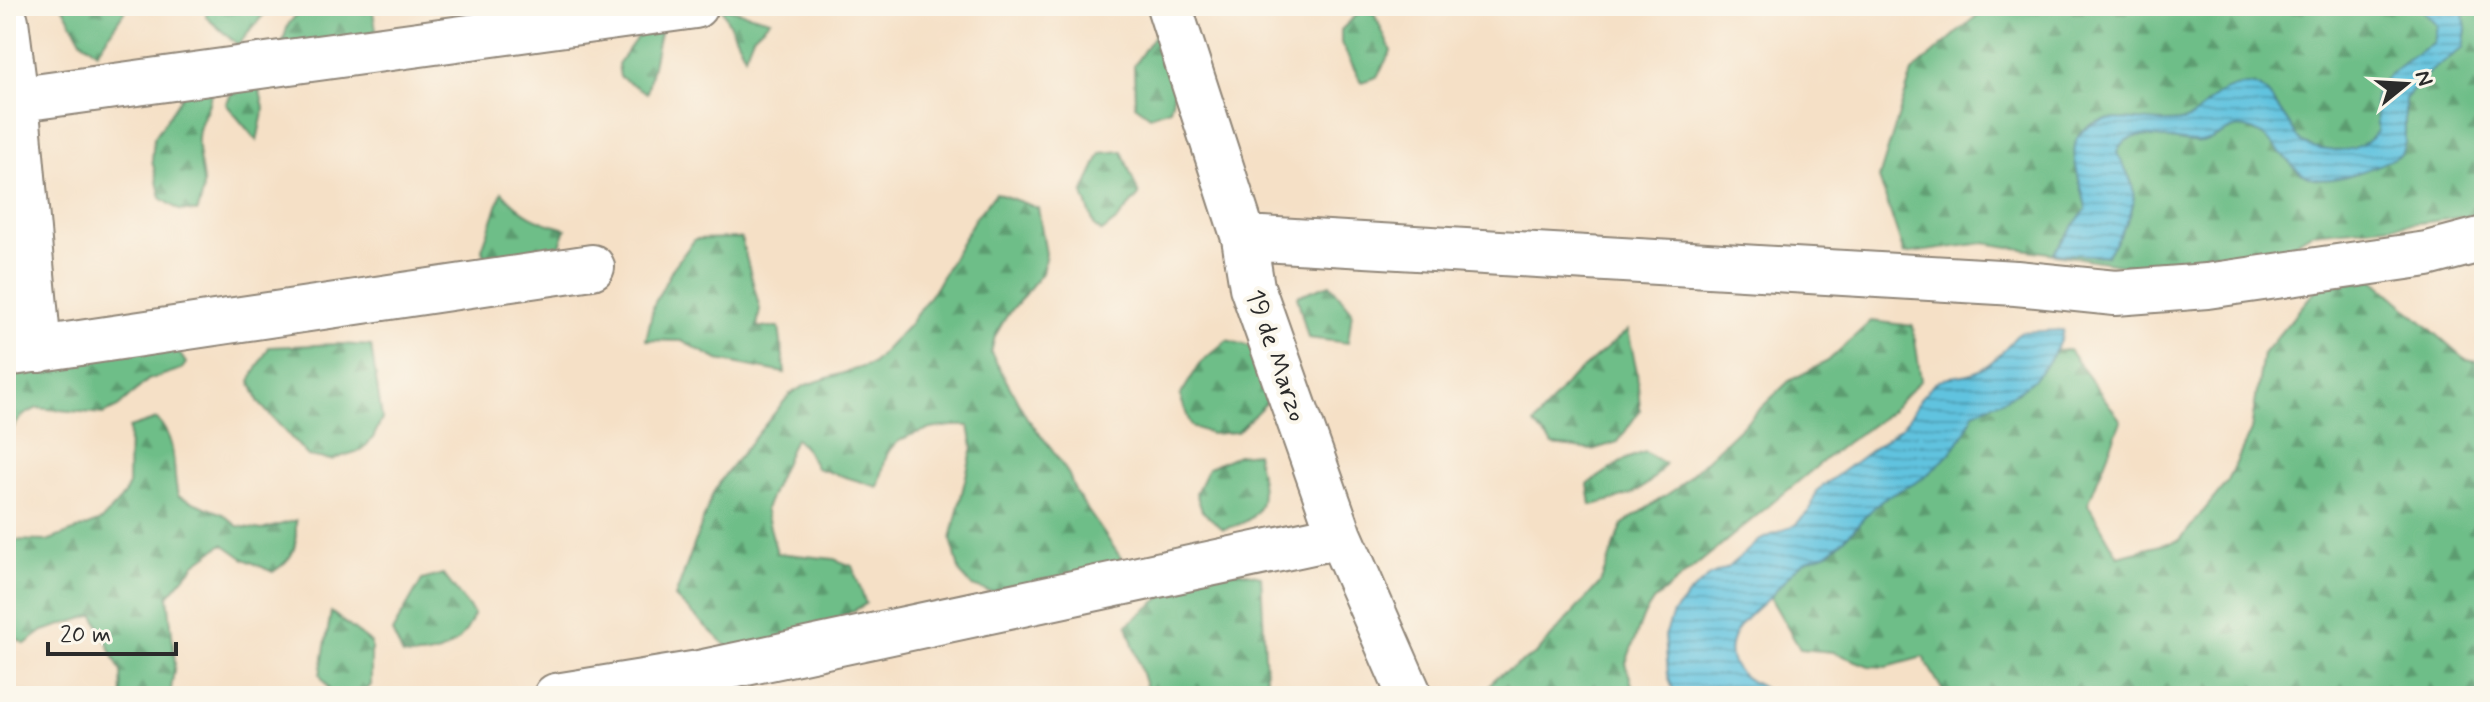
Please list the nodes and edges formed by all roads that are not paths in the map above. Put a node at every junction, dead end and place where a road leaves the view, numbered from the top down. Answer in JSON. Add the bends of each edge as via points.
{"nodes":[{"id":1,"x":695,"y":6,"type":"edge"},
{"id":2,"x":1169,"y":6,"type":"edge"},
{"id":3,"x":6,"y":21,"type":"edge"},
{"id":4,"x":11,"y":100,"type":"edge"},
{"id":5,"x":1244,"y":238,"type":"junction"},
{"id":6,"x":2484,"y":239,"type":"edge"},
{"id":7,"x":592,"y":267,"type":"dead end"},
{"id":8,"x":22,"y":352,"type":"edge"},
{"id":9,"x":1340,"y":536,"type":"junction"},
{"id":10,"x":556,"y":696,"type":"edge"},
{"id":11,"x":1410,"y":696,"type":"edge"}],
"edges":[{"from":1,"to":4,"type":"street"},
{"from":2,"to":5,"type":"street","name":"19 de Marzo"},
{"from":3,"to":4,"type":"street"},
{"from":4,"to":8,"type":"street"},
{"from":5,"to":6,"type":"street","via":[[2115,293],[2207,286],[2427,254]]},
{"from":5,"to":9,"type":"street","name":"19 de Marzo","via":[[1252,287]]},
{"from":7,"to":8,"type":"street"},
{"from":9,"to":10,"type":"street","via":[[699,673]]},
{"from":9,"to":11,"type":"street","name":"19 de Marzo"}]}
